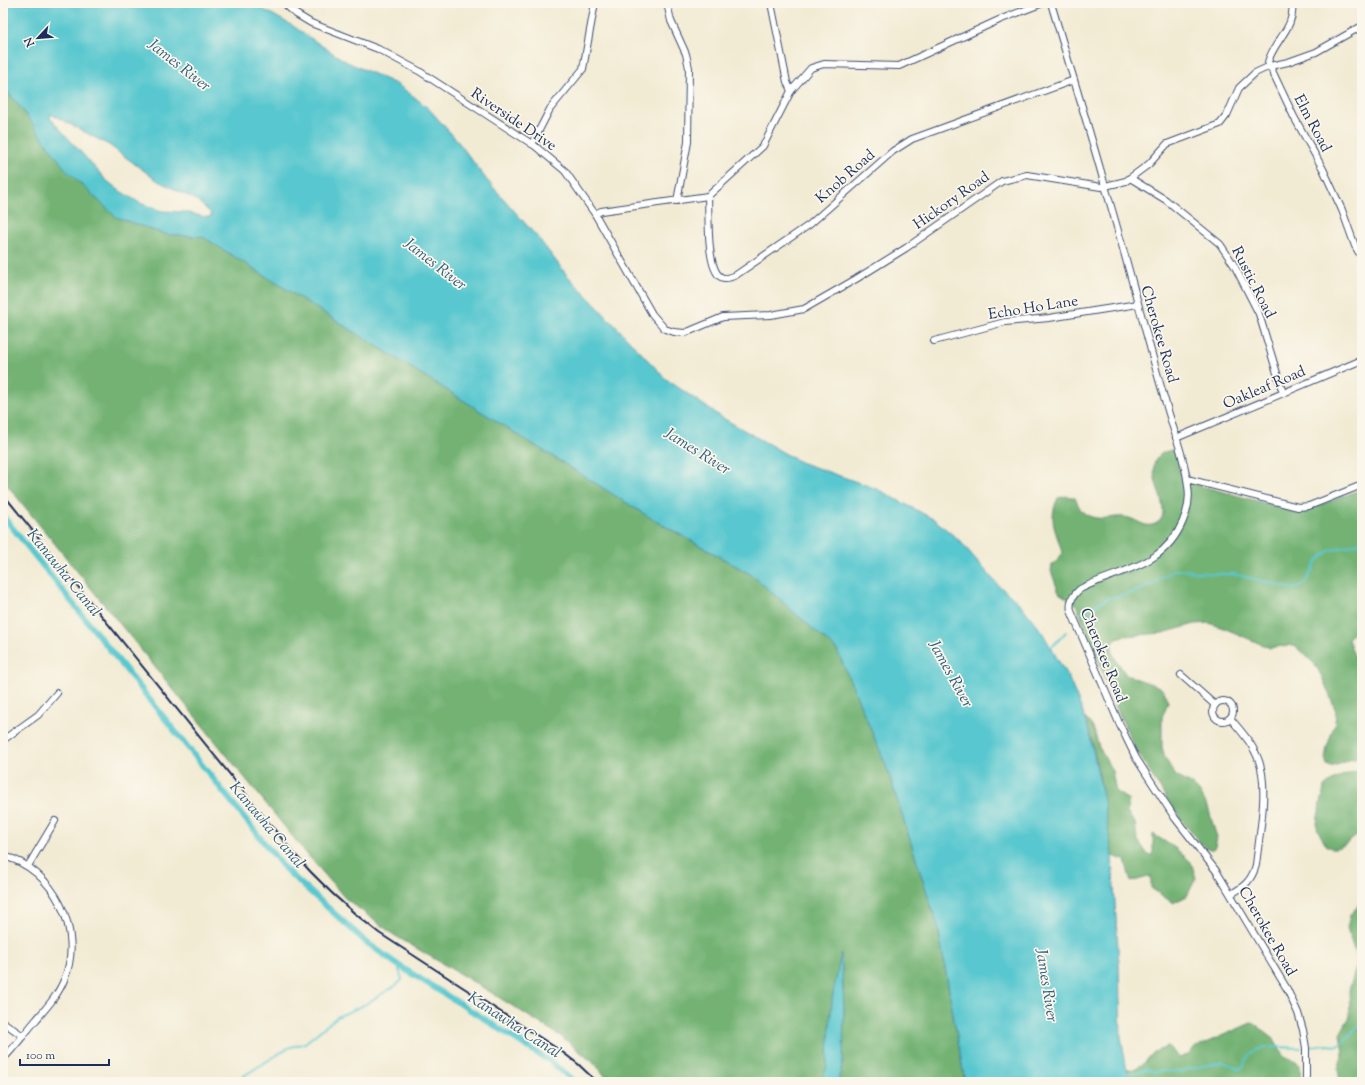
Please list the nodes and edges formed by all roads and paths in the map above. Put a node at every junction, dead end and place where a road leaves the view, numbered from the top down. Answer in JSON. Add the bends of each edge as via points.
{"nodes":[{"id":1,"x":284,"y":3,"type":"edge"},
{"id":2,"x":592,"y":3,"type":"edge"},
{"id":3,"x":667,"y":3,"type":"edge"},
{"id":4,"x":771,"y":3,"type":"edge"},
{"id":5,"x":1043,"y":3,"type":"edge"},
{"id":6,"x":1051,"y":3,"type":"edge"},
{"id":7,"x":1292,"y":3,"type":"edge"},
{"id":8,"x":1362,"y":26,"type":"edge"},
{"id":9,"x":1270,"y":66,"type":"junction"},
{"id":10,"x":1074,"y":80,"type":"junction"},
{"id":11,"x":791,"y":91,"type":"junction"},
{"id":12,"x":532,"y":144,"type":"junction"},
{"id":13,"x":1130,"y":178,"type":"junction"},
{"id":14,"x":1106,"y":186,"type":"junction"},
{"id":15,"x":708,"y":196,"type":"junction"},
{"id":16,"x":677,"y":201,"type":"junction"},
{"id":17,"x":595,"y":214,"type":"junction"},
{"id":18,"x":1362,"y":258,"type":"edge"},
{"id":19,"x":1138,"y":304,"type":"junction"},
{"id":20,"x":664,"y":329,"type":"joint"},
{"id":21,"x":934,"y":341,"type":"dead end"},
{"id":22,"x":1362,"y":360,"type":"edge"},
{"id":23,"x":1283,"y":393,"type":"junction"},
{"id":24,"x":1176,"y":438,"type":"junction"},
{"id":25,"x":1187,"y":479,"type":"junction"},
{"id":26,"x":1362,"y":485,"type":"edge"},
{"id":27,"x":1181,"y":675,"type":"dead end"},
{"id":28,"x":57,"y":693,"type":"dead end"},
{"id":29,"x":1215,"y":705,"type":"junction"},
{"id":30,"x":1230,"y":718,"type":"junction"},
{"id":31,"x":3,"y":740,"type":"edge"},
{"id":32,"x":55,"y":821,"type":"dead end"},
{"id":33,"x":3,"y":856,"type":"edge"},
{"id":34,"x":28,"y":866,"type":"junction"},
{"id":35,"x":1231,"y":894,"type":"junction"},
{"id":36,"x":3,"y":1022,"type":"edge"},
{"id":37,"x":23,"y":1036,"type":"junction"},
{"id":38,"x":3,"y":1059,"type":"edge"},
{"id":39,"x":1306,"y":1082,"type":"edge"}],
"edges":[{"from":1,"to":12,"type":"street","name":"Riverside Drive","via":[[311,23],[378,49],[419,71]]},
{"from":2,"to":12,"type":"street","via":[[594,8],[583,69],[550,109]]},
{"from":3,"to":16,"type":"street","via":[[689,68],[688,142]]},
{"from":4,"to":11,"type":"street"},
{"from":5,"to":11,"type":"street","via":[[999,20],[899,66],[824,64],[810,68]]},
{"from":6,"to":10,"type":"street","name":"Cherokee Road"},
{"from":7,"to":9,"type":"street","via":[[1293,12],[1289,26],[1269,56]]},
{"from":8,"to":9,"type":"street","name":"Hickory Road","via":[[1316,52]]},
{"from":9,"to":13,"type":"street","name":"Hickory Road","via":[[1256,73],[1239,88],[1228,115],[1220,124],[1167,144],[1149,164]]},
{"from":9,"to":18,"type":"street","name":"Elm Road","via":[[1323,169]]},
{"from":10,"to":14,"type":"street","name":"Cherokee Road"},
{"from":10,"to":15,"type":"street","name":"Knob Road","via":[[912,139],[893,151],[809,225],[730,278],[720,277],[713,265]]},
{"from":11,"to":15,"type":"street","via":[[763,146]]},
{"from":12,"to":17,"type":"street","name":"Riverside Drive","via":[[565,171]]},
{"from":13,"to":14,"type":"street","name":"Hickory Road"},
{"from":13,"to":23,"type":"street","name":"Rustic Road","via":[[1166,200],[1220,244],[1234,265],[1259,314]]},
{"from":14,"to":19,"type":"street","name":"Cherokee Road"},
{"from":14,"to":20,"type":"street","name":"Hickory Road","via":[[1027,175],[1002,180],[906,248],[804,309],[772,315],[723,317],[685,333]]},
{"from":15,"to":16,"type":"street"},
{"from":16,"to":17,"type":"street","via":[[601,211]]},
{"from":17,"to":20,"type":"street","name":"Riverside Drive","via":[[652,314]]},
{"from":19,"to":21,"type":"street","name":"Echo Ho Lane","via":[[1005,322]]},
{"from":19,"to":24,"type":"street","name":"Cherokee Road"},
{"from":22,"to":23,"type":"street","name":"Oakleaf Road"},
{"from":23,"to":24,"type":"street","name":"Oakleaf Road"},
{"from":24,"to":25,"type":"street","name":"Cherokee Road"},
{"from":25,"to":26,"type":"street","via":[[1298,507],[1309,506]]},
{"from":25,"to":35,"type":"street","name":"Cherokee Road","via":[[1189,500],[1186,514],[1177,533],[1167,545],[1153,558],[1140,565],[1080,589],[1073,596],[1070,606],[1136,758],[1175,818],[1211,863]]},
{"from":27,"to":29,"type":"street"},
{"from":28,"to":31,"type":"street","via":[[38,715]]},
{"from":29,"to":30,"type":"street","via":[[1215,717],[1224,721]]},
{"from":29,"to":30,"type":"street","via":[[1221,701],[1229,704],[1232,712]]},
{"from":30,"to":35,"type":"street","via":[[1253,748],[1262,770],[1263,789],[1256,866],[1245,885]]},
{"from":32,"to":34,"type":"street"},
{"from":33,"to":34,"type":"street"},
{"from":34,"to":37,"type":"street","via":[[39,874],[57,898],[71,947],[62,986]]},
{"from":35,"to":39,"type":"street","name":"Cherokee Road","via":[[1287,989],[1298,1014],[1306,1048]]},
{"from":36,"to":37,"type":"street"},
{"from":37,"to":38,"type":"street"}]}
